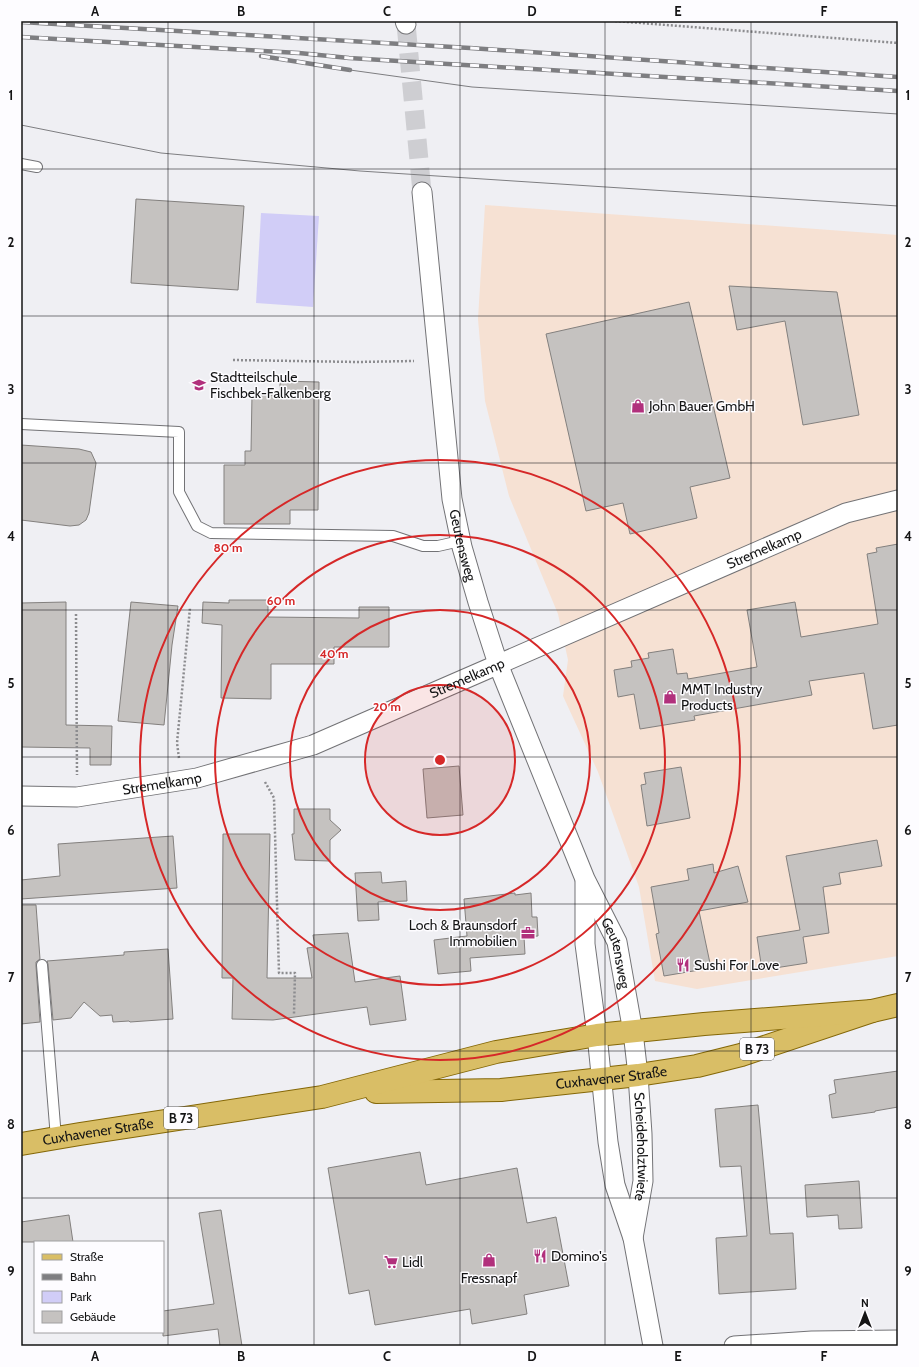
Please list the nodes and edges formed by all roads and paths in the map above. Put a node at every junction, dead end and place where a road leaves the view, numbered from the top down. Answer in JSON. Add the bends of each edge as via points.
{"nodes":[{"id":1,"x":615,"y":21,"type":"edge"},
{"id":2,"x":898,"y":43,"type":"edge"},
{"id":3,"x":21,"y":164,"type":"edge"},
{"id":4,"x":37,"y":168,"type":"dead end"},
{"id":5,"x":422,"y":192,"type":"tunnel mouth"},
{"id":6,"x":233,"y":360,"type":"dead end"},
{"id":7,"x":414,"y":361,"type":"dead end"},
{"id":8,"x":21,"y":424,"type":"edge"},
{"id":9,"x":898,"y":500,"type":"edge"},
{"id":10,"x":460,"y":541,"type":"junction"},
{"id":11,"x":190,"y":608,"type":"dead end"},
{"id":12,"x":76,"y":614,"type":"dead end"},
{"id":13,"x":498,"y":664,"type":"junction"},
{"id":14,"x":255,"y":762,"type":"junction"},
{"id":15,"x":183,"y":780,"type":"junction"},
{"id":16,"x":21,"y":796,"type":"edge"},
{"id":17,"x":77,"y":797,"type":"junction"},
{"id":18,"x":585,"y":879,"type":"junction"},
{"id":19,"x":42,"y":965,"type":"dead end"},
{"id":20,"x":898,"y":1004,"type":"edge"},
{"id":21,"x":872,"y":1011,"type":"junction"},
{"id":22,"x":294,"y":1014,"type":"dead end"},
{"id":23,"x":633,"y":1032,"type":"junction"},
{"id":24,"x":597,"y":1035,"type":"junction"},
{"id":25,"x":638,"y":1075,"type":"junction"},
{"id":26,"x":602,"y":1079,"type":"junction"},
{"id":27,"x":341,"y":1093,"type":"junction"},
{"id":28,"x":56,"y":1138,"type":"junction"},
{"id":29,"x":21,"y":1144,"type":"edge"},
{"id":30,"x":634,"y":1238,"type":"junction"},
{"id":31,"x":898,"y":1340,"type":"edge"},
{"id":32,"x":812,"y":1344,"type":"edge"},
{"id":33,"x":653,"y":1346,"type":"edge"},
{"id":34,"x":734,"y":1346,"type":"edge"}],
"edges":[{"from":1,"to":2,"type":"path"},
{"from":3,"to":4,"type":"lane"},
{"from":5,"to":10,"type":"street","name":"Geutensweg","via":[[451,491]]},
{"from":6,"to":7,"type":"path"},
{"from":8,"to":10,"type":"lane","via":[[179,432],[179,492],[197,526],[211,533],[393,536],[423,546],[438,546]]},
{"from":9,"to":13,"type":"street","name":"Stremelkamp","via":[[846,514]]},
{"from":10,"to":13,"type":"street","name":"Geutensweg"},
{"from":11,"to":15,"type":"path","via":[[176,743]]},
{"from":12,"to":17,"type":"path"},
{"from":13,"to":14,"type":"street","name":"Stremelkamp","via":[[313,745]]},
{"from":13,"to":18,"type":"street","name":"Geutensweg"},
{"from":14,"to":15,"type":"street","name":"Stremelkamp"},
{"from":14,"to":22,"type":"path","via":[[274,798],[279,973],[295,973]]},
{"from":15,"to":17,"type":"street","name":"Stremelkamp"},
{"from":16,"to":17,"type":"street","name":"Stremelkamp"},
{"from":18,"to":23,"type":"street","name":"Geutensweg","via":[[617,942]]},
{"from":18,"to":24,"type":"street","name":"Geutensweg","via":[[585,944]]},
{"from":19,"to":28,"type":"lane"},
{"from":20,"to":21,"type":"main road","name":"Cuxhavener Straße","number":"B 73"},
{"from":21,"to":23,"type":"main road","name":"Cuxhavener Straße","number":"B 73"},
{"from":21,"to":25,"type":"main road","name":"Cuxhavener Straße","number":"B 73","via":[[707,1065]]},
{"from":23,"to":24,"type":"main road","name":"Cuxhavener Straße","number":"B 73"},
{"from":23,"to":25,"type":"street","name":"Scheideholztwiete"},
{"from":24,"to":26,"type":"street","name":"Scheideholztwiete"},
{"from":24,"to":27,"type":"main road","name":"Cuxhavener Straße","number":"B 73","via":[[496,1052]]},
{"from":25,"to":26,"type":"main road","name":"Cuxhavener Straße","number":"B 73"},
{"from":25,"to":30,"type":"street","name":"Scheideholztwiete","via":[[644,1181]]},
{"from":26,"to":27,"type":"main road","name":"Cuxhavener Straße","number":"B 73","via":[[501,1090]]},
{"from":26,"to":30,"type":"street","name":"Scheideholztwiete","via":[[615,1185]]},
{"from":27,"to":28,"type":"main road","name":"Cuxhavener Straße","number":"B 73"},
{"from":28,"to":29,"type":"main road","name":"Cuxhavener Straße","number":"B 73"},
{"from":30,"to":33,"type":"street","name":"Scheideholztwiete"},
{"from":31,"to":32,"type":"street"},
{"from":32,"to":34,"type":"street"}]}
